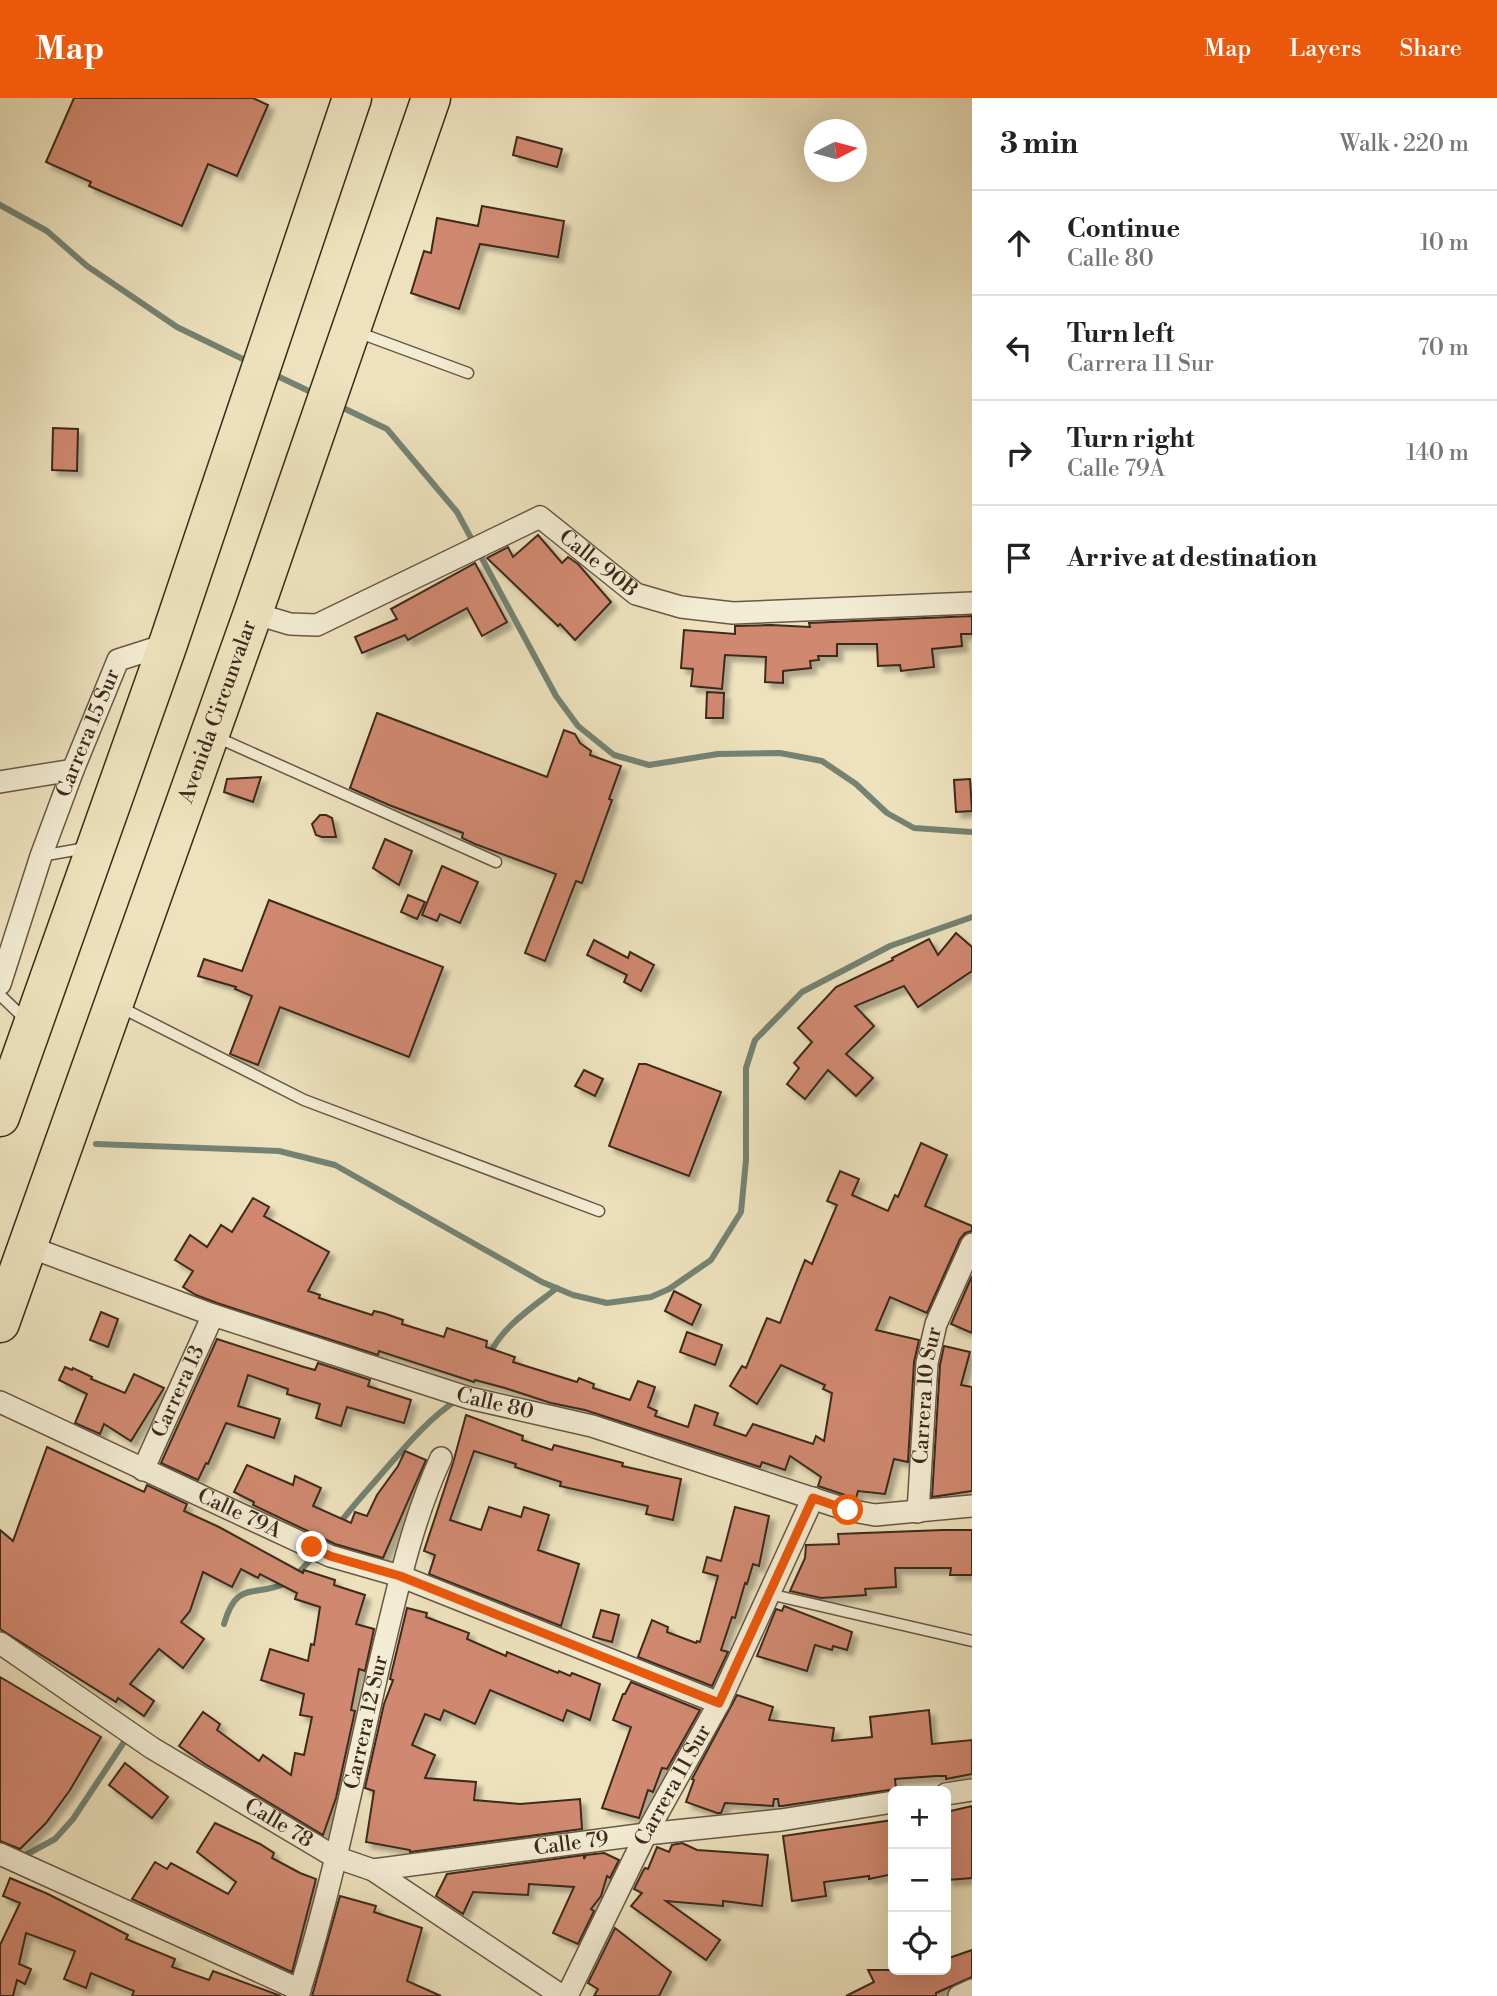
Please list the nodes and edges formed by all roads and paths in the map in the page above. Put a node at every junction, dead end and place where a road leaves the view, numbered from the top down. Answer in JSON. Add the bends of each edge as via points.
{"nodes":[{"id":1,"x":352,"y":98,"type":"edge"},
{"id":2,"x":430,"y":98,"type":"edge"},
{"id":3,"x":347,"y":342,"type":"junction"},
{"id":4,"x":468,"y":373,"type":"dead end"},
{"id":5,"x":972,"y":603,"type":"edge"},
{"id":6,"x":253,"y":613,"type":"junction"},
{"id":7,"x":168,"y":644,"type":"junction"},
{"id":8,"x":210,"y":734,"type":"junction"},
{"id":9,"x":73,"y":770,"type":"junction"},
{"id":10,"x":0,"y":782,"type":"edge"},
{"id":11,"x":95,"y":847,"type":"junction"},
{"id":12,"x":41,"y":856,"type":"junction"},
{"id":13,"x":496,"y":862,"type":"dead end"},
{"id":14,"x":0,"y":984,"type":"edge"},
{"id":15,"x":0,"y":996,"type":"edge"},
{"id":16,"x":113,"y":1004,"type":"junction"},
{"id":17,"x":33,"y":1026,"type":"junction"},
{"id":18,"x":0,"y":1117,"type":"edge"},
{"id":19,"x":599,"y":1211,"type":"dead end"},
{"id":20,"x":972,"y":1244,"type":"edge"},
{"id":21,"x":27,"y":1246,"type":"junction"},
{"id":22,"x":213,"y":1315,"type":"junction"},
{"id":23,"x":0,"y":1323,"type":"edge"},
{"id":24,"x":0,"y":1402,"type":"edge"},
{"id":25,"x":441,"y":1458,"type":"dead end"},
{"id":26,"x":143,"y":1470,"type":"junction"},
{"id":27,"x":813,"y":1498,"type":"junction"},
{"id":28,"x":972,"y":1506,"type":"edge"},
{"id":29,"x":918,"y":1512,"type":"junction"},
{"id":30,"x":400,"y":1576,"type":"junction"},
{"id":31,"x":769,"y":1594,"type":"junction"},
{"id":32,"x":972,"y":1641,"type":"edge"},
{"id":33,"x":0,"y":1643,"type":"edge"},
{"id":34,"x":719,"y":1703,"type":"junction"},
{"id":35,"x":972,"y":1790,"type":"edge"},
{"id":36,"x":951,"y":1793,"type":"edge"},
{"id":37,"x":888,"y":1803,"type":"edge"},
{"id":38,"x":646,"y":1834,"type":"junction"},
{"id":39,"x":335,"y":1857,"type":"junction"},
{"id":40,"x":9,"y":1859,"type":"edge"},
{"id":41,"x":373,"y":1870,"type":"junction"},
{"id":42,"x":972,"y":1990,"type":"edge"},
{"id":43,"x":299,"y":1993,"type":"edge"},
{"id":44,"x":565,"y":1996,"type":"edge"},
{"id":45,"x":959,"y":1996,"type":"edge"}],
"edges":[{"from":1,"to":7,"type":"highway"},
{"from":2,"to":3,"type":"highway","name":"Avenida Circunvalar"},
{"from":3,"to":4,"type":"lane"},
{"from":3,"to":6,"type":"highway","name":"Avenida Circunvalar"},
{"from":5,"to":6,"type":"street","name":"Calle 90B","via":[[733,613],[681,607],[636,594],[540,517],[317,625],[290,624]]},
{"from":6,"to":8,"type":"highway","name":"Avenida Circunvalar"},
{"from":7,"to":9,"type":"street","name":"Carrera 15 Sur","via":[[118,660]]},
{"from":7,"to":11,"type":"highway"},
{"from":8,"to":13,"type":"lane"},
{"from":8,"to":16,"type":"highway","name":"Avenida Circunvalar"},
{"from":9,"to":10,"type":"street"},
{"from":9,"to":12,"type":"street","name":"Carrera 15 Sur"},
{"from":11,"to":12,"type":"lane"},
{"from":11,"to":17,"type":"highway"},
{"from":12,"to":14,"type":"street","name":"Carrera 15 Sur"},
{"from":15,"to":17,"type":"lane"},
{"from":16,"to":19,"type":"lane","via":[[304,1100]]},
{"from":16,"to":21,"type":"highway","name":"Avenida Circunvalar"},
{"from":17,"to":18,"type":"highway"},
{"from":20,"to":29,"type":"street","name":"Carrera 10 Sur","via":[[936,1324],[927,1363]]},
{"from":21,"to":22,"type":"street","name":"Calle 80"},
{"from":21,"to":23,"type":"highway","name":"Avenida Circunvalar"},
{"from":22,"to":26,"type":"street","name":"Carrera 13"},
{"from":22,"to":27,"type":"street","name":"Calle 80","via":[[461,1395],[592,1426]]},
{"from":24,"to":26,"type":"street","name":"Calle 79A"},
{"from":25,"to":30,"type":"street","name":"Carrera 12 Sur"},
{"from":26,"to":30,"type":"street","name":"Calle 79A","via":[[321,1551]]},
{"from":27,"to":29,"type":"street","name":"Calle 80","via":[[876,1515]]},
{"from":27,"to":31,"type":"street","name":"Carrera 11 Sur"},
{"from":28,"to":29,"type":"street","name":"Calle 80"},
{"from":30,"to":34,"type":"street","name":"Calle 79A"},
{"from":30,"to":39,"type":"street","name":"Carrera 12 Sur"},
{"from":31,"to":32,"type":"lane"},
{"from":31,"to":34,"type":"street","name":"Carrera 11 Sur"},
{"from":33,"to":39,"type":"street","name":"Calle 78","via":[[152,1748]]},
{"from":34,"to":38,"type":"street","name":"Carrera 11 Sur"},
{"from":35,"to":36,"type":"street"},
{"from":37,"to":38,"type":"street","name":"Calle 79"},
{"from":38,"to":41,"type":"street","name":"Calle 79"},
{"from":38,"to":44,"type":"street","name":"Carrera 11 Sur"},
{"from":39,"to":41,"type":"street","name":"Calle 78"},
{"from":39,"to":43,"type":"street","name":"Carrera 12 Sur"},
{"from":40,"to":43,"type":"street","name":"Carrera 12 Sur"},
{"from":41,"to":44,"type":"street","name":"Calle 78"},
{"from":42,"to":45,"type":"street"}]}
